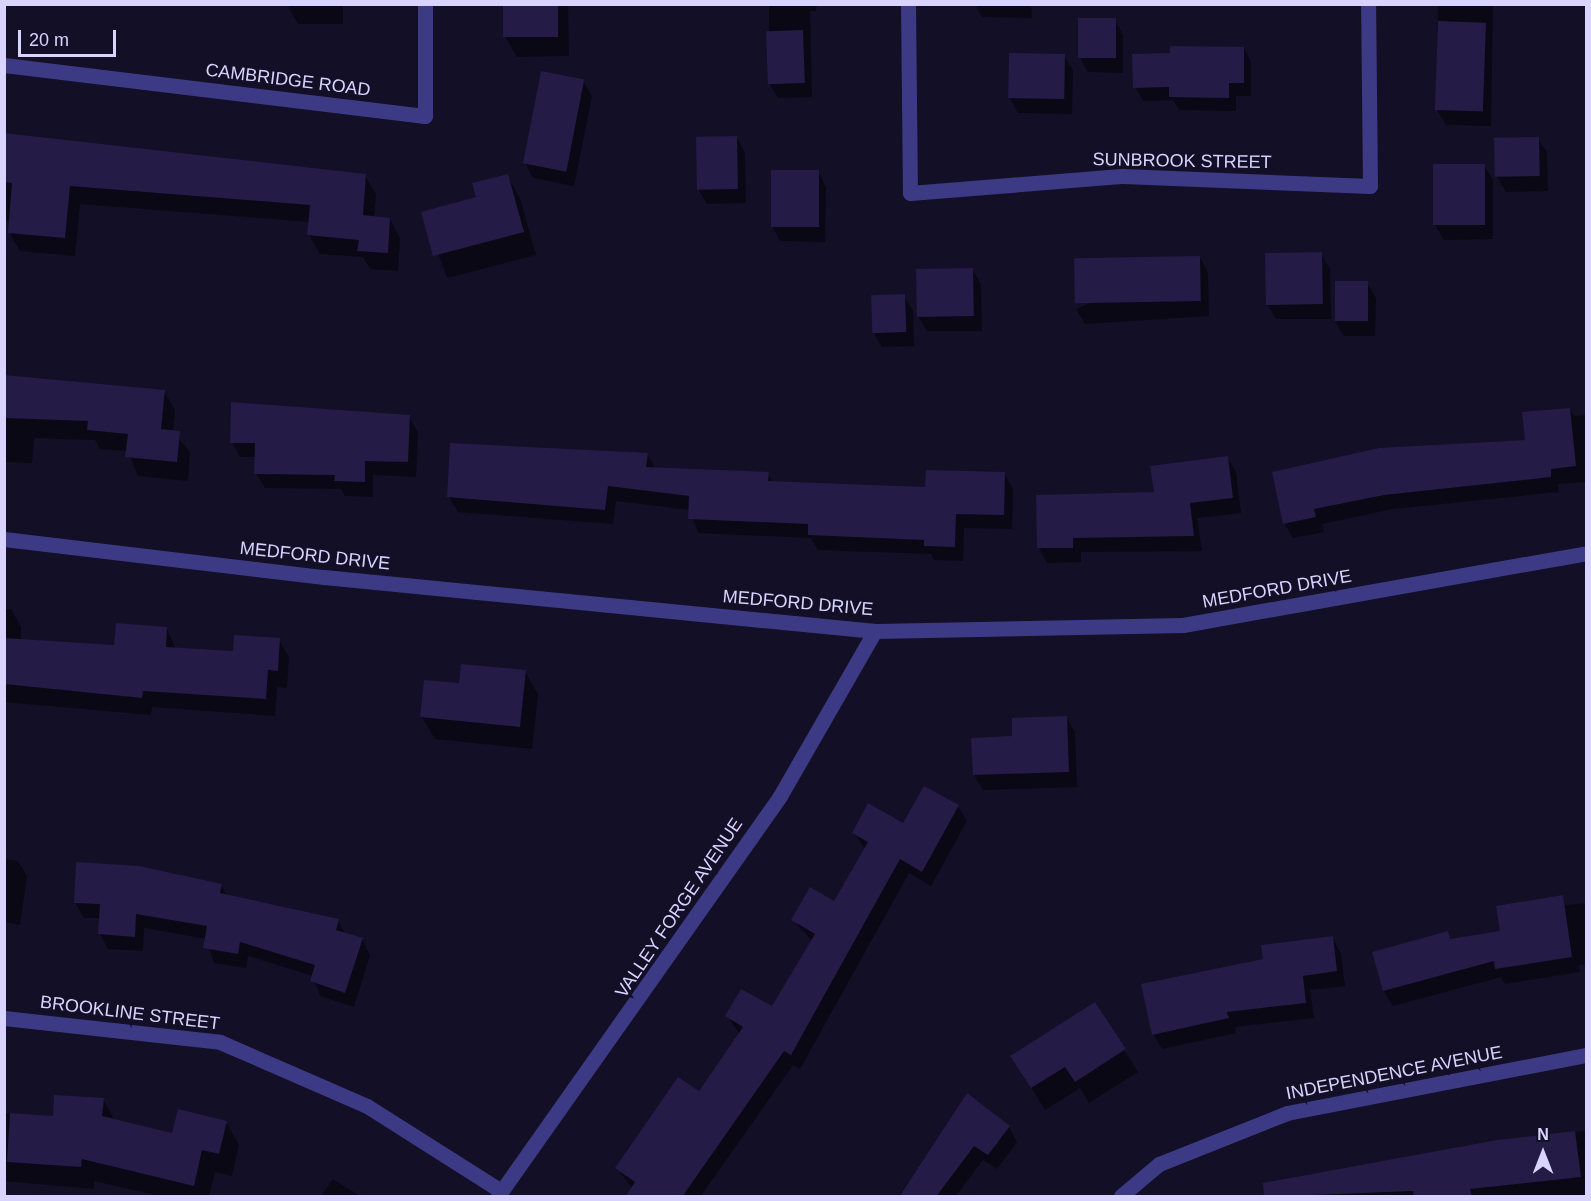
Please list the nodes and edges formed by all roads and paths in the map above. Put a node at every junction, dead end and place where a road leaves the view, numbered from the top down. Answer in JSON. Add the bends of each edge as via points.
{"nodes":[{"id":1,"x":425,"y":4,"type":"edge"},
{"id":2,"x":908,"y":4,"type":"edge"},
{"id":3,"x":1368,"y":4,"type":"edge"},
{"id":4,"x":4,"y":65,"type":"edge"},
{"id":5,"x":4,"y":539,"type":"edge"},
{"id":6,"x":1587,"y":553,"type":"edge"},
{"id":7,"x":875,"y":631,"type":"junction"},
{"id":8,"x":4,"y":1018,"type":"edge"},
{"id":9,"x":1587,"y":1055,"type":"edge"},
{"id":10,"x":499,"y":1194,"type":"edge"},
{"id":11,"x":1121,"y":1197,"type":"edge"}],
"edges":[{"from":1,"to":4,"type":"street","name":"CAMBRIDGE ROAD","via":[[425,116]]},
{"from":2,"to":3,"type":"street","name":"SUNBROOK STREET","via":[[910,193],[1123,176],[1370,186]]},
{"from":5,"to":7,"type":"street","name":"MEDFORD DRIVE","via":[[324,577]]},
{"from":6,"to":7,"type":"street","name":"MEDFORD DRIVE","via":[[1183,625]]},
{"from":7,"to":10,"type":"street","name":"VALLEY FORGE AVENUE","via":[[780,796]]},
{"from":8,"to":10,"type":"street","name":"BROOKLINE STREET","via":[[220,1042],[367,1106]]},
{"from":9,"to":11,"type":"street","name":"INDEPENDENCE AVENUE","via":[[1287,1113],[1159,1164]]}]}
